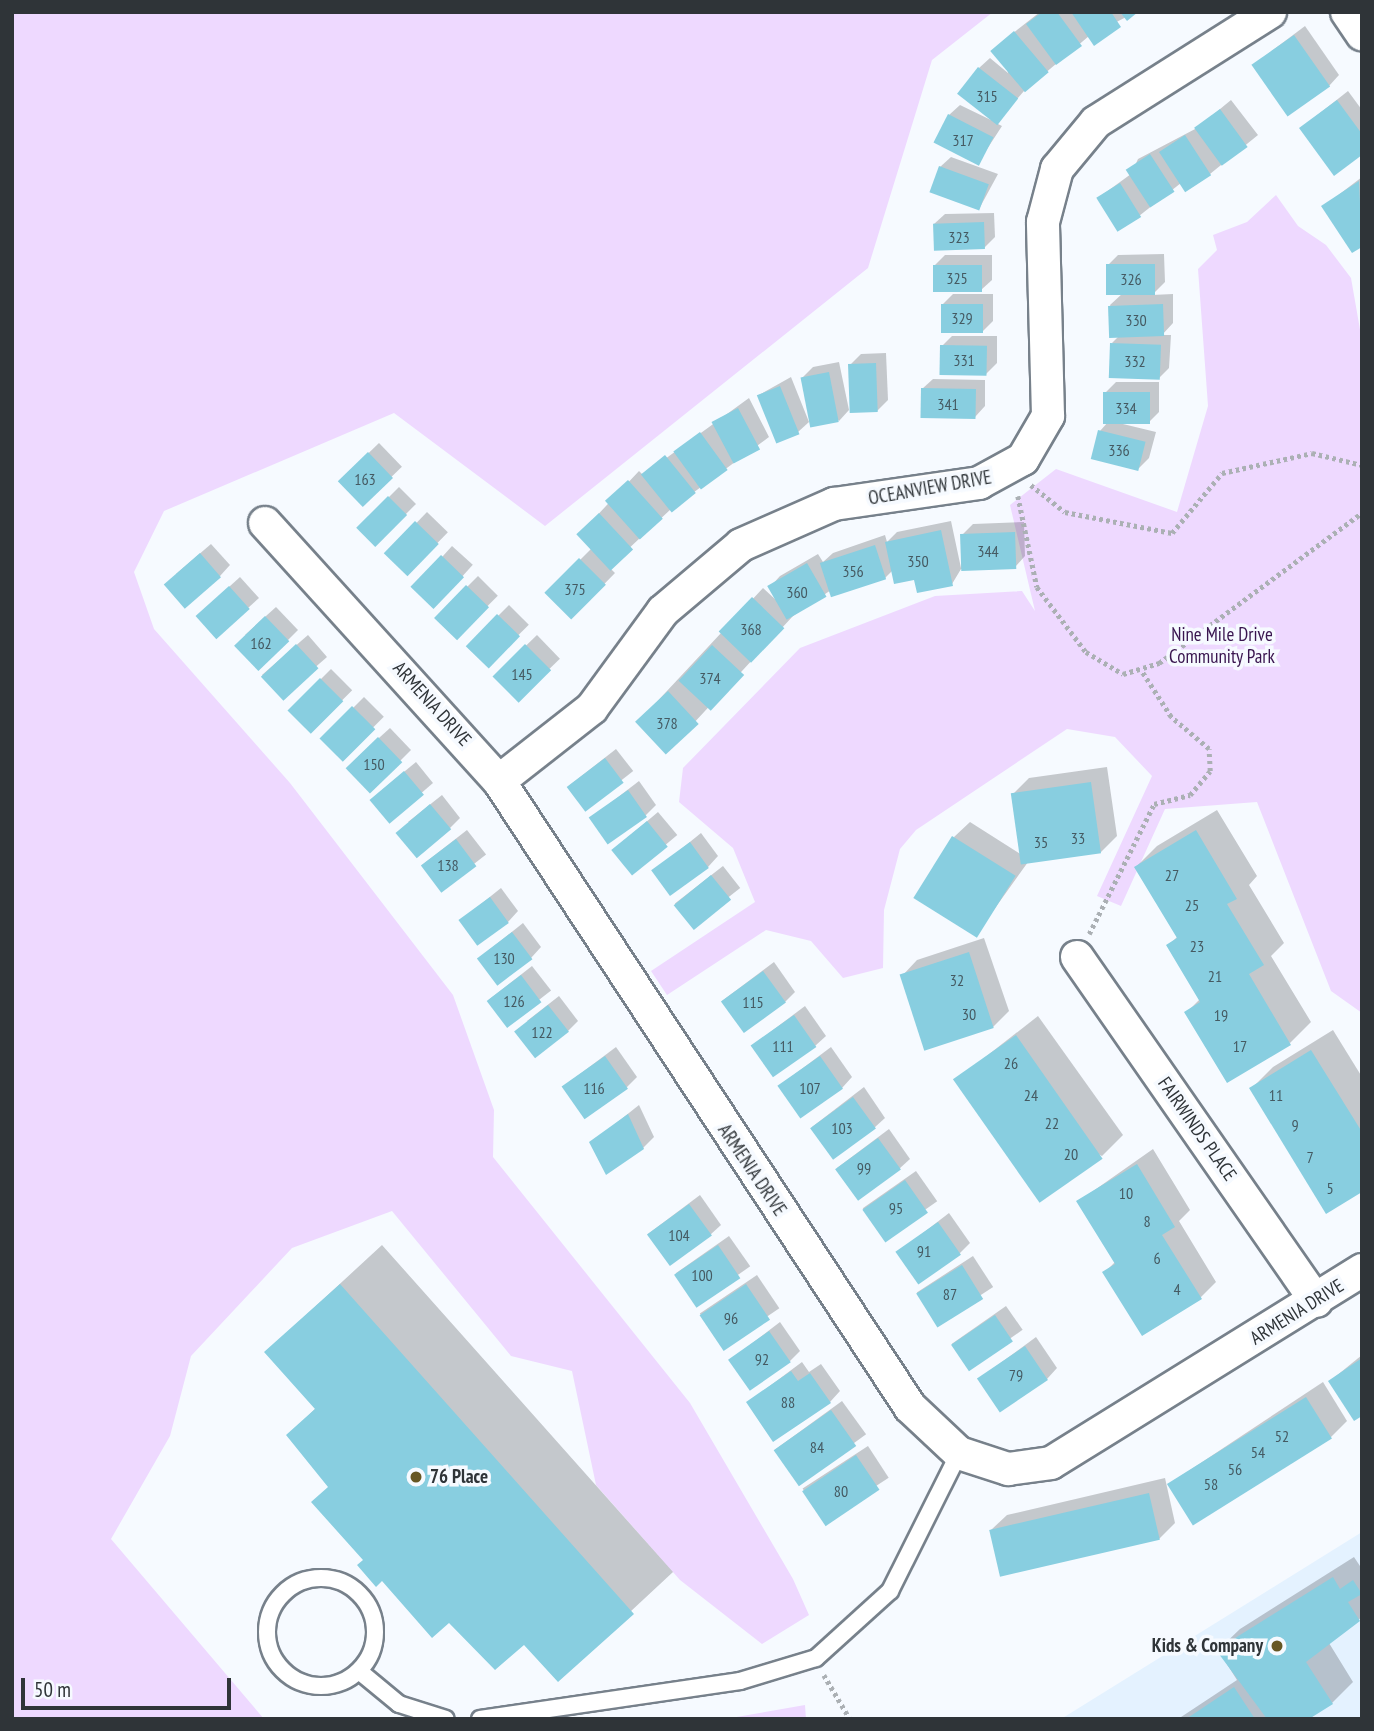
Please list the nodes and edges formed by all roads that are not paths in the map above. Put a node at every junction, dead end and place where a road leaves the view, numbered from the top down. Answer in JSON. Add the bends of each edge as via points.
{"nodes":[{"id":1,"x":1270,"y":12,"type":"edge"},
{"id":2,"x":1347,"y":12,"type":"edge"},
{"id":3,"x":1362,"y":34,"type":"edge"},
{"id":4,"x":265,"y":523,"type":"dead end"},
{"id":5,"x":499,"y":781,"type":"junction"},
{"id":6,"x":1077,"y":957,"type":"road end"},
{"id":7,"x":1362,"y":1270,"type":"edge"},
{"id":8,"x":1316,"y":1301,"type":"junction"},
{"id":9,"x":959,"y":1453,"type":"junction"},
{"id":10,"x":359,"y":1671,"type":"junction"},
{"id":11,"x":446,"y":1719,"type":"edge"},
{"id":12,"x":480,"y":1719,"type":"edge"}],
"edges":[{"from":1,"to":5,"type":"street","name":"OCEANVIEW DRIVE","via":[[1096,122],[1057,169],[1043,222],[1048,416],[1033,449],[1012,470],[979,482],[834,504],[741,545],[663,611],[592,708]]},
{"from":2,"to":3,"type":"street"},
{"from":4,"to":5,"type":"street","name":"ARMENIA DRIVE"},
{"from":5,"to":9,"type":"street","name":"ARMENIA DRIVE","via":[[910,1407]]},
{"from":6,"to":8,"type":"street","name":"FAIRWINDS PLACE"},
{"from":7,"to":8,"type":"street","name":"ARMENIA DRIVE"},
{"from":8,"to":9,"type":"street","name":"ARMENIA DRIVE","via":[[1051,1463],[1008,1469]]},
{"from":9,"to":12,"type":"lane","via":[[890,1591],[816,1658],[740,1681]]},
{"from":10,"to":10,"type":"lane","via":[[375,1643],[373,1618],[362,1595],[349,1585],[317,1577],[286,1590],[275,1603],[267,1636],[280,1667],[293,1679],[327,1686]]},
{"from":10,"to":11,"type":"lane","via":[[399,1704]]}]}
